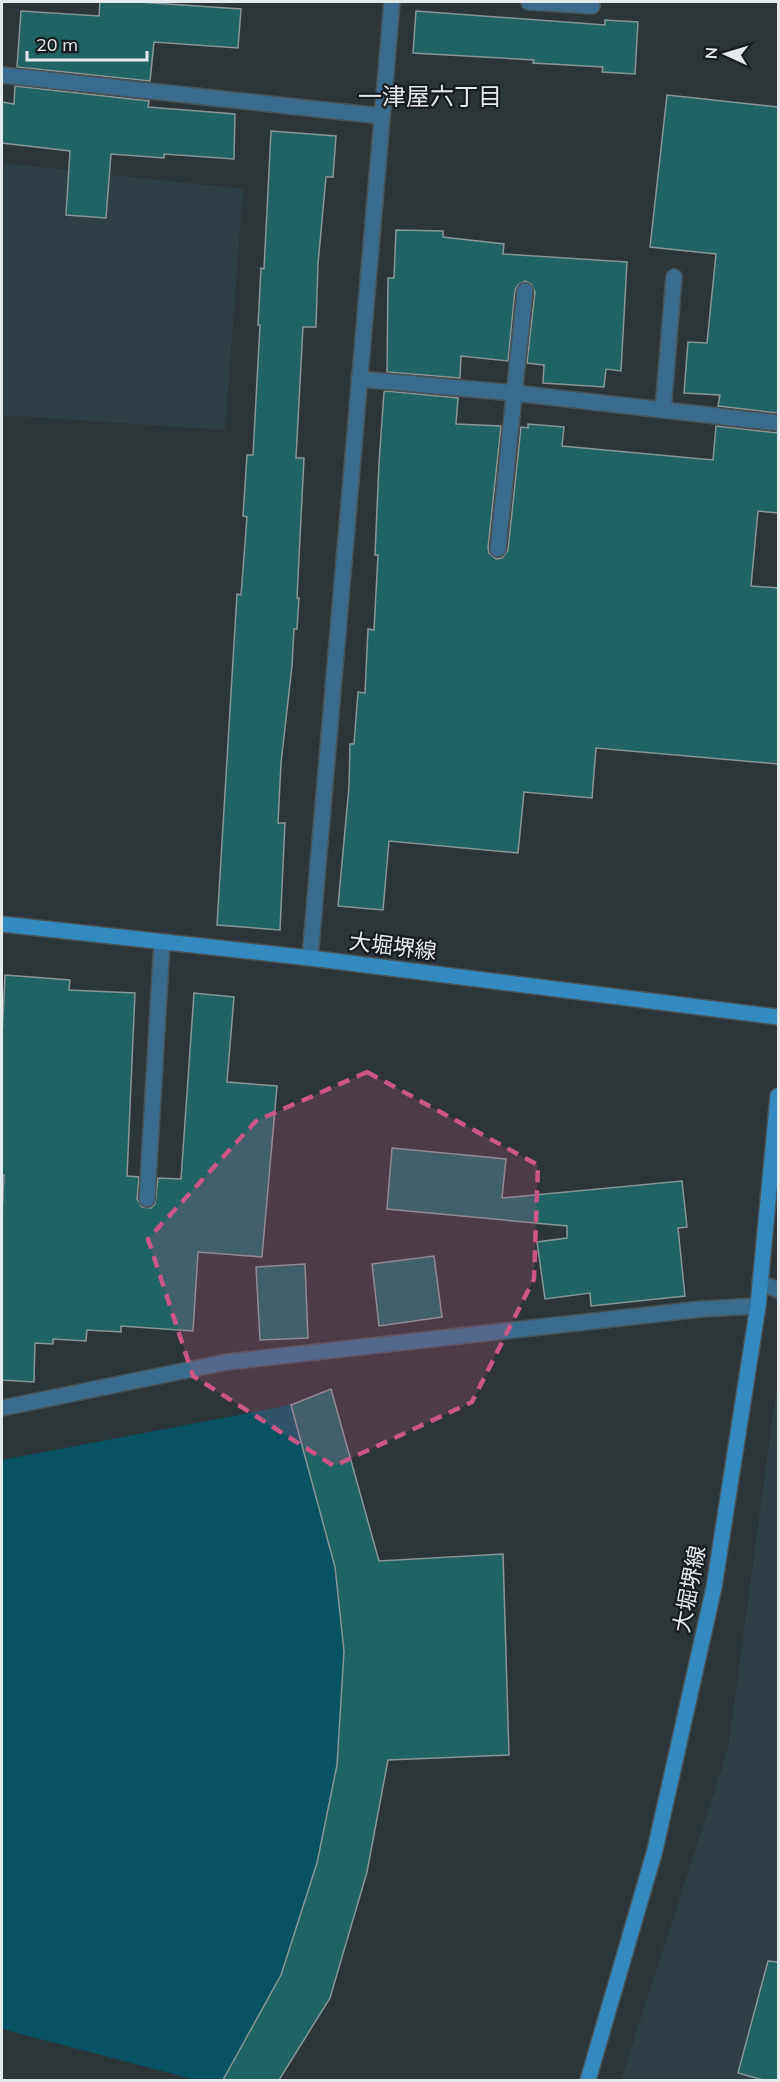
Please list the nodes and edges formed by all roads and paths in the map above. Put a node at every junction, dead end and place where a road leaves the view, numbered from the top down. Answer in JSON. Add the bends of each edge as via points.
{"nodes":[{"id":1,"x":392,"y":2,"type":"edge"},
{"id":2,"x":529,"y":2,"type":"edge"},
{"id":3,"x":592,"y":6,"type":"dead end"},
{"id":4,"x":2,"y":75,"type":"edge"},
{"id":5,"x":381,"y":116,"type":"junction"},
{"id":6,"x":674,"y":277,"type":"dead end"},
{"id":7,"x":525,"y":291,"type":"dead end"},
{"id":8,"x":359,"y":379,"type":"junction"},
{"id":9,"x":514,"y":393,"type":"junction"},
{"id":10,"x":663,"y":410,"type":"junction"},
{"id":11,"x":778,"y":423,"type":"edge"},
{"id":12,"x":498,"y":549,"type":"dead end"},
{"id":13,"x":2,"y":924,"type":"edge"},
{"id":14,"x":162,"y":942,"type":"junction"},
{"id":15,"x":310,"y":958,"type":"junction"},
{"id":16,"x":778,"y":1017,"type":"edge"},
{"id":17,"x":778,"y":1096,"type":"edge"},
{"id":18,"x":147,"y":1199,"type":"dead end"},
{"id":19,"x":760,"y":1283,"type":"junction"},
{"id":20,"x":778,"y":1290,"type":"edge"},
{"id":21,"x":758,"y":1305,"type":"junction"},
{"id":22,"x":2,"y":1408,"type":"edge"},
{"id":23,"x":588,"y":2080,"type":"edge"}],
"edges":[{"from":1,"to":5,"type":"street"},
{"from":2,"to":3,"type":"street"},
{"from":4,"to":5,"type":"street"},
{"from":5,"to":8,"type":"street"},
{"from":6,"to":10,"type":"street"},
{"from":7,"to":9,"type":"street"},
{"from":8,"to":9,"type":"street"},
{"from":8,"to":15,"type":"street"},
{"from":9,"to":10,"type":"street"},
{"from":9,"to":12,"type":"street"},
{"from":10,"to":11,"type":"street"},
{"from":13,"to":14,"type":"main road","name":"大堀堺線"},
{"from":14,"to":15,"type":"main road","name":"大堀堺線"},
{"from":14,"to":18,"type":"street"},
{"from":15,"to":16,"type":"main road","name":"大堀堺線"},
{"from":17,"to":19,"type":"main road","name":"大堀堺線"},
{"from":19,"to":20,"type":"street"},
{"from":19,"to":21,"type":"main road","name":"大堀堺線"},
{"from":21,"to":22,"type":"street","via":[[227,1362]]},
{"from":21,"to":23,"type":"main road","name":"大堀堺線","via":[[714,1587],[655,1850]]}]}
